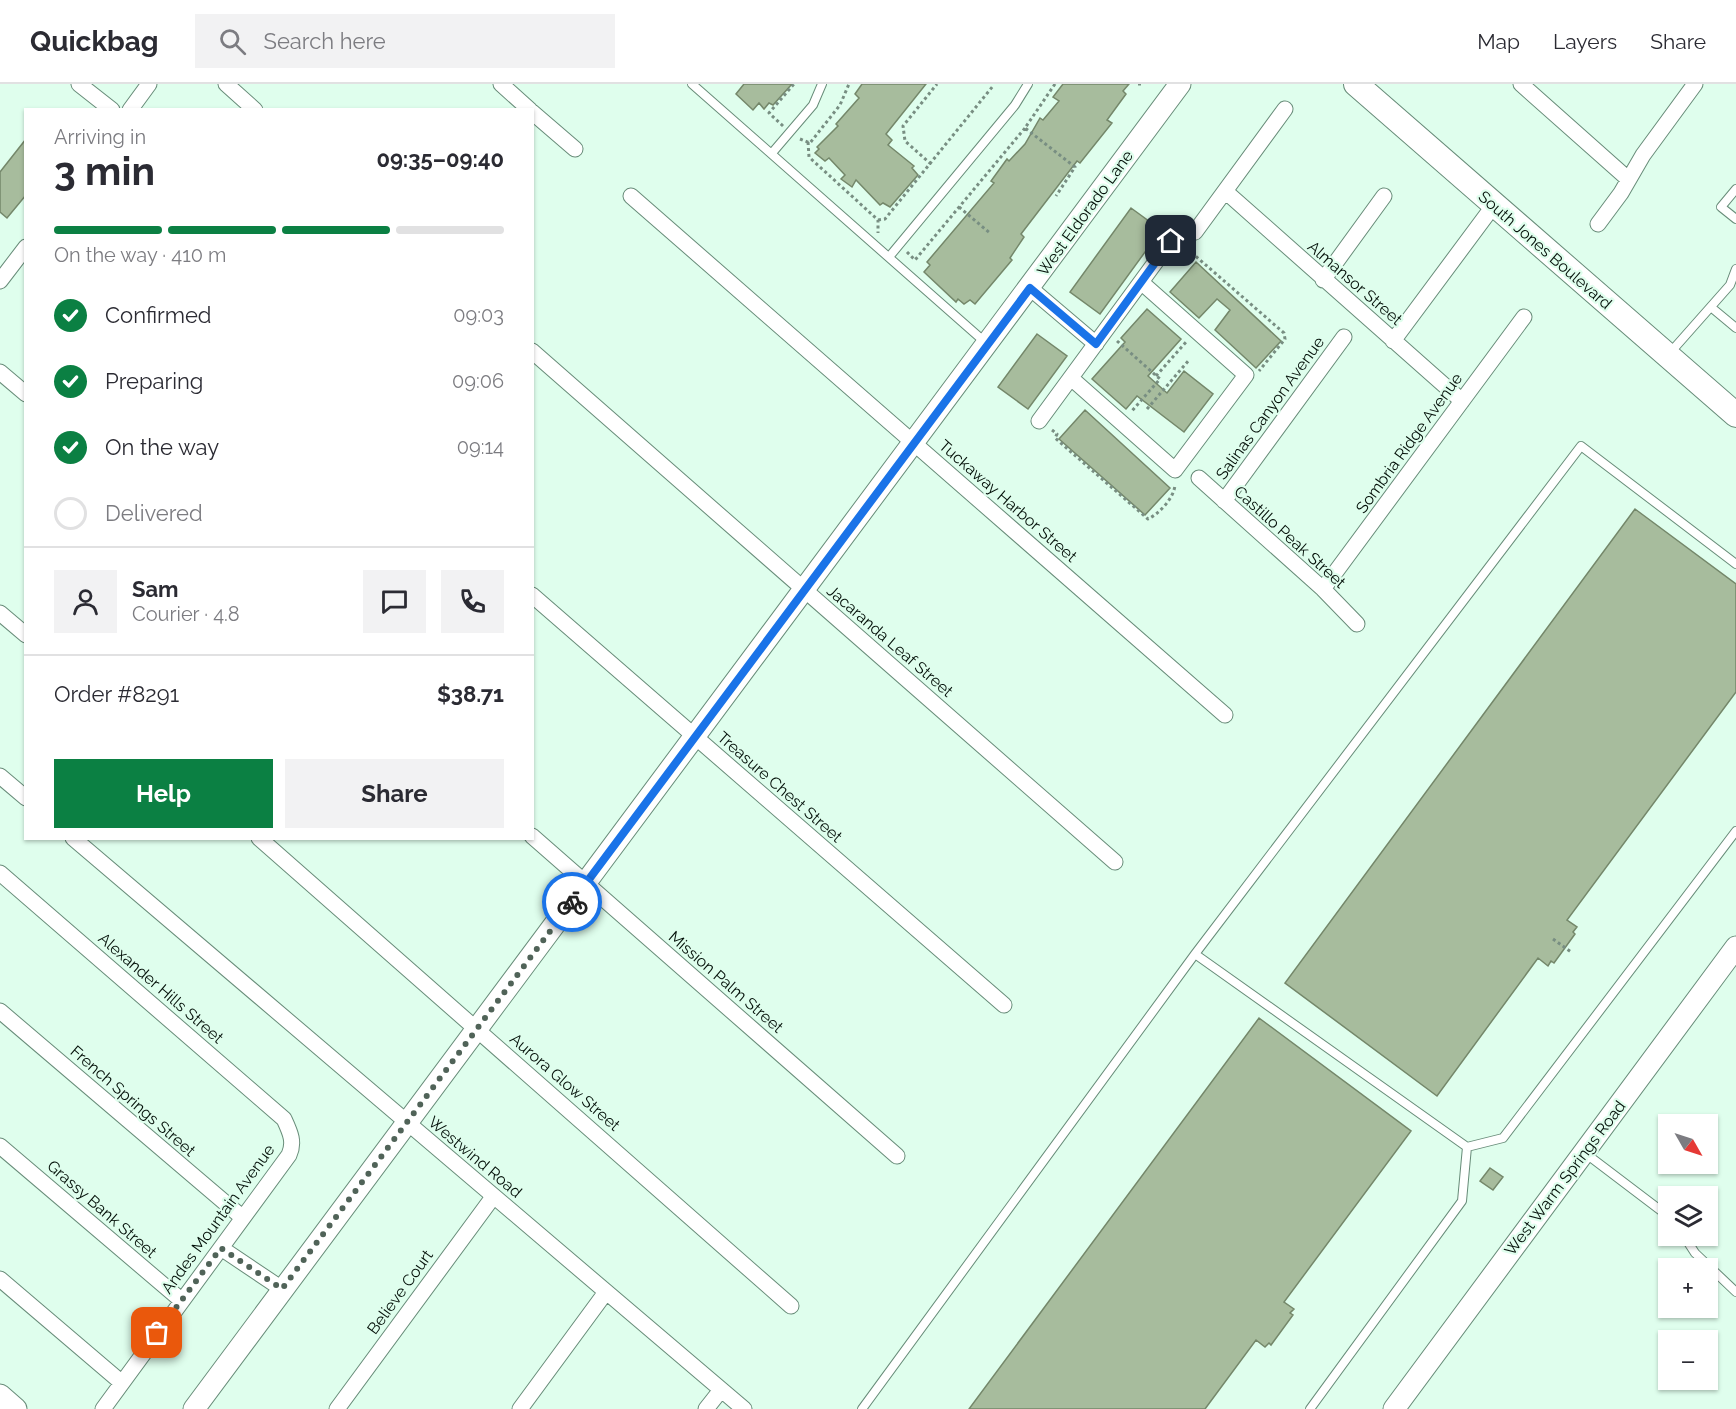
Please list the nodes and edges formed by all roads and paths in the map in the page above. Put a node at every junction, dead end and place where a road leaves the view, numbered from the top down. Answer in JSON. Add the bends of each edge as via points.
{"nodes":[{"id":1,"x":80,"y":84,"type":"edge"},
{"id":2,"x":149,"y":84,"type":"edge"},
{"id":3,"x":226,"y":84,"type":"edge"},
{"id":4,"x":501,"y":84,"type":"edge"},
{"id":5,"x":692,"y":84,"type":"edge"},
{"id":6,"x":794,"y":84,"type":"edge"},
{"id":7,"x":822,"y":84,"type":"edge"},
{"id":8,"x":849,"y":84,"type":"edge"},
{"id":9,"x":937,"y":84,"type":"edge"},
{"id":10,"x":1028,"y":84,"type":"edge"},
{"id":11,"x":1055,"y":84,"type":"edge"},
{"id":12,"x":1180,"y":84,"type":"edge"},
{"id":13,"x":1356,"y":84,"type":"edge"},
{"id":14,"x":1695,"y":84,"type":"edge"},
{"id":15,"x":993,"y":85,"type":"edge"},
{"id":16,"x":1525,"y":86,"type":"edge"},
{"id":17,"x":110,"y":108,"type":"edge"},
{"id":18,"x":131,"y":108,"type":"edge"},
{"id":19,"x":253,"y":108,"type":"edge"},
{"id":20,"x":528,"y":108,"type":"edge"},
{"id":21,"x":1285,"y":109,"type":"dead end"},
{"id":22,"x":534,"y":114,"type":"edge"},
{"id":23,"x":1025,"y":128,"type":"junction"},
{"id":24,"x":789,"y":132,"type":"junction"},
{"id":25,"x":808,"y":142,"type":"junction"},
{"id":26,"x":575,"y":149,"type":"dead end"},
{"id":27,"x":772,"y":153,"type":"junction"},
{"id":28,"x":931,"y":164,"type":"junction"},
{"id":29,"x":1628,"y":179,"type":"junction"},
{"id":30,"x":1736,"y":189,"type":"edge"},
{"id":31,"x":1225,"y":191,"type":"junction"},
{"id":32,"x":631,"y":196,"type":"dead end"},
{"id":33,"x":1056,"y":196,"type":"dead end"},
{"id":34,"x":1384,"y":196,"type":"dead end"},
{"id":35,"x":1494,"y":205,"type":"junction"},
{"id":36,"x":958,"y":207,"type":"junction"},
{"id":37,"x":1736,"y":219,"type":"edge"},
{"id":38,"x":878,"y":220,"type":"junction"},
{"id":39,"x":1598,"y":224,"type":"dead end"},
{"id":40,"x":1195,"y":232,"type":"dead end"},
{"id":41,"x":991,"y":234,"type":"dead end"},
{"id":42,"x":1171,"y":241,"type":"joint"},
{"id":43,"x":896,"y":248,"type":"junction"},
{"id":44,"x":24,"y":250,"type":"edge"},
{"id":45,"x":889,"y":257,"type":"junction"},
{"id":46,"x":1735,"y":275,"type":"edge"},
{"id":47,"x":1323,"y":280,"type":"junction"},
{"id":48,"x":0,"y":281,"type":"edge"},
{"id":49,"x":1141,"y":282,"type":"junction"},
{"id":50,"x":1030,"y":288,"type":"junction"},
{"id":51,"x":1712,"y":308,"type":"junction"},
{"id":52,"x":1524,"y":317,"type":"dead end"},
{"id":53,"x":1736,"y":328,"type":"edge"},
{"id":54,"x":1196,"y":331,"type":"junction"},
{"id":55,"x":1344,"y":337,"type":"dead end"},
{"id":56,"x":1115,"y":340,"type":"dead end"},
{"id":57,"x":1393,"y":341,"type":"junction"},
{"id":58,"x":1096,"y":344,"type":"junction"},
{"id":59,"x":988,"y":345,"type":"junction"},
{"id":60,"x":534,"y":353,"type":"edge"},
{"id":61,"x":1668,"y":356,"type":"junction"},
{"id":62,"x":1189,"y":360,"type":"dead end"},
{"id":63,"x":0,"y":372,"type":"edge"},
{"id":64,"x":1246,"y":375,"type":"junction"},
{"id":65,"x":1156,"y":376,"type":"junction"},
{"id":66,"x":1071,"y":378,"type":"junction"},
{"id":67,"x":24,"y":392,"type":"edge"},
{"id":68,"x":1462,"y":401,"type":"junction"},
{"id":69,"x":1146,"y":409,"type":"dead end"},
{"id":70,"x":1736,"y":415,"type":"edge"},
{"id":71,"x":1039,"y":421,"type":"joint"},
{"id":72,"x":1122,"y":423,"type":"junction"},
{"id":73,"x":915,"y":443,"type":"junction"},
{"id":74,"x":1175,"y":470,"type":"junction"},
{"id":75,"x":1198,"y":478,"type":"dead end"},
{"id":76,"x":1224,"y":501,"type":"junction"},
{"id":77,"x":1736,"y":564,"type":"edge"},
{"id":78,"x":1323,"y":589,"type":"junction"},
{"id":79,"x":805,"y":591,"type":"junction"},
{"id":80,"x":534,"y":597,"type":"edge"},
{"id":81,"x":0,"y":613,"type":"edge"},
{"id":82,"x":1357,"y":624,"type":"dead end"},
{"id":83,"x":24,"y":633,"type":"edge"},
{"id":84,"x":1225,"y":715,"type":"dead end"},
{"id":85,"x":695,"y":737,"type":"junction"},
{"id":86,"x":0,"y":776,"type":"edge"},
{"id":87,"x":24,"y":796,"type":"edge"},
{"id":88,"x":1736,"y":831,"type":"edge"},
{"id":89,"x":534,"y":838,"type":"edge"},
{"id":90,"x":75,"y":840,"type":"edge"},
{"id":91,"x":261,"y":840,"type":"edge"},
{"id":92,"x":1115,"y":862,"type":"dead end"},
{"id":93,"x":0,"y":873,"type":"edge"},
{"id":94,"x":586,"y":883,"type":"junction"},
{"id":95,"x":1553,"y":939,"type":"dead end"},
{"id":96,"x":1736,"y":947,"type":"edge"},
{"id":97,"x":1571,"y":952,"type":"dead end"},
{"id":98,"x":1195,"y":954,"type":"junction"},
{"id":99,"x":1004,"y":1005,"type":"dead end"},
{"id":100,"x":0,"y":1011,"type":"edge"},
{"id":101,"x":477,"y":1029,"type":"junction"},
{"id":102,"x":407,"y":1124,"type":"junction"},
{"id":103,"x":292,"y":1135,"type":"joint"},
{"id":104,"x":0,"y":1146,"type":"edge"},
{"id":105,"x":1467,"y":1148,"type":"junction"},
{"id":106,"x":1584,"y":1152,"type":"junction"},
{"id":107,"x":897,"y":1155,"type":"dead end"},
{"id":108,"x":493,"y":1197,"type":"junction"},
{"id":109,"x":1658,"y":1208,"type":"edge"},
{"id":110,"x":243,"y":1218,"type":"junction"},
{"id":111,"x":1690,"y":1246,"type":"edge"},
{"id":112,"x":221,"y":1248,"type":"junction"},
{"id":113,"x":0,"y":1279,"type":"edge"},
{"id":114,"x":282,"y":1289,"type":"junction"},
{"id":115,"x":606,"y":1292,"type":"junction"},
{"id":116,"x":1736,"y":1292,"type":"edge"},
{"id":117,"x":181,"y":1300,"type":"junction"},
{"id":118,"x":791,"y":1306,"type":"dead end"},
{"id":119,"x":122,"y":1383,"type":"junction"},
{"id":120,"x":721,"y":1390,"type":"junction"},
{"id":121,"x":0,"y":1395,"type":"edge"},
{"id":122,"x":16,"y":1409,"type":"edge"},
{"id":123,"x":103,"y":1409,"type":"edge"},
{"id":124,"x":194,"y":1409,"type":"edge"},
{"id":125,"x":337,"y":1409,"type":"edge"},
{"id":126,"x":520,"y":1409,"type":"edge"},
{"id":127,"x":706,"y":1409,"type":"edge"},
{"id":128,"x":744,"y":1409,"type":"edge"},
{"id":129,"x":861,"y":1409,"type":"edge"},
{"id":130,"x":1310,"y":1409,"type":"edge"},
{"id":131,"x":1394,"y":1409,"type":"edge"}],
"edges":[{"from":1,"to":17,"type":"street"},
{"from":2,"to":18,"type":"street"},
{"from":3,"to":19,"type":"street"},
{"from":4,"to":20,"type":"street"},
{"from":5,"to":27,"type":"lane"},
{"from":6,"to":24,"type":"path","via":[[769,113]]},
{"from":7,"to":24,"type":"lane","via":[[813,105]]},
{"from":8,"to":25,"type":"path","via":[[840,105]]},
{"from":9,"to":28,"type":"path","via":[[903,126],[905,141]]},
{"from":10,"to":43,"type":"lane","via":[[1015,105]]},
{"from":11,"to":23,"type":"path"},
{"from":12,"to":50,"type":"street","name":"West Eldorado Lane"},
{"from":13,"to":35,"type":"main road","name":"South Jones Boulevard"},
{"from":14,"to":29,"type":"street"},
{"from":15,"to":28,"type":"path"},
{"from":16,"to":29,"type":"street"},
{"from":21,"to":31,"type":"street"},
{"from":22,"to":26,"type":"street"},
{"from":23,"to":33,"type":"path","via":[[1075,167]]},
{"from":23,"to":36,"type":"path"},
{"from":24,"to":25,"type":"path"},
{"from":24,"to":27,"type":"lane"},
{"from":25,"to":38,"type":"path","via":[[809,157],[815,164]]},
{"from":27,"to":45,"type":"lane"},
{"from":28,"to":38,"type":"path","via":[[885,219]]},
{"from":29,"to":39,"type":"street"},
{"from":30,"to":37,"type":"lane","via":[[1721,207]]},
{"from":31,"to":40,"type":"street"},
{"from":31,"to":47,"type":"street","name":"Almansor Street"},
{"from":32,"to":73,"type":"street","name":"Tuckaway Harbor Street"},
{"from":34,"to":47,"type":"street"},
{"from":35,"to":57,"type":"street"},
{"from":35,"to":61,"type":"main road","name":"South Jones Boulevard"},
{"from":36,"to":41,"type":"path"},
{"from":36,"to":43,"type":"path","via":[[915,260]]},
{"from":38,"to":43,"type":"path","via":[[880,238]]},
{"from":42,"to":49,"type":"street"},
{"from":42,"to":64,"type":"path","via":[[1190,256],[1192,253],[1284,333],[1285,339],[1258,373]]},
{"from":43,"to":45,"type":"lane"},
{"from":44,"to":48,"type":"street"},
{"from":45,"to":59,"type":"lane"},
{"from":46,"to":51,"type":"lane"},
{"from":47,"to":57,"type":"street","name":"Almansor Street"},
{"from":49,"to":54,"type":"street"},
{"from":49,"to":58,"type":"street"},
{"from":50,"to":58,"type":"street"},
{"from":50,"to":59,"type":"street","name":"West Eldorado Lane"},
{"from":51,"to":53,"type":"lane"},
{"from":51,"to":61,"type":"lane"},
{"from":52,"to":68,"type":"street","name":"Sombria Ridge Avenue"},
{"from":54,"to":64,"type":"street"},
{"from":54,"to":65,"type":"path"},
{"from":55,"to":76,"type":"street","name":"Salinas Canyon Avenue"},
{"from":56,"to":65,"type":"path"},
{"from":57,"to":68,"type":"street","name":"Almansor Street"},
{"from":58,"to":66,"type":"street"},
{"from":59,"to":73,"type":"street","name":"West Eldorado Lane"},
{"from":60,"to":79,"type":"street","name":"Jacaranda Leaf Street"},
{"from":61,"to":70,"type":"main road","name":"South Jones Boulevard"},
{"from":62,"to":69,"type":"path"},
{"from":63,"to":67,"type":"street"},
{"from":64,"to":74,"type":"street"},
{"from":65,"to":72,"type":"path","via":[[1160,379]]},
{"from":66,"to":71,"type":"street"},
{"from":66,"to":72,"type":"street"},
{"from":68,"to":78,"type":"street","name":"Sombria Ridge Avenue"},
{"from":71,"to":74,"type":"path","via":[[1148,519],[1156,516],[1175,490]]},
{"from":72,"to":74,"type":"street"},
{"from":73,"to":79,"type":"street","name":"West Eldorado Lane"},
{"from":73,"to":84,"type":"street","name":"Tuckaway Harbor Street"},
{"from":75,"to":76,"type":"street","name":"Castillo Peak Street"},
{"from":76,"to":78,"type":"street","name":"Castillo Peak Street"},
{"from":77,"to":98,"type":"lane","via":[[1581,446]]},
{"from":78,"to":82,"type":"street","name":"Castillo Peak Street"},
{"from":79,"to":85,"type":"street","name":"West Eldorado Lane"},
{"from":79,"to":92,"type":"street","name":"Jacaranda Leaf Street"},
{"from":80,"to":85,"type":"street","name":"Treasure Chest Street"},
{"from":81,"to":83,"type":"street"},
{"from":85,"to":94,"type":"street","name":"West Eldorado Lane"},
{"from":85,"to":99,"type":"street","name":"Treasure Chest Street"},
{"from":86,"to":87,"type":"street"},
{"from":88,"to":105,"type":"lane","via":[[1503,1138]]},
{"from":89,"to":94,"type":"street","name":"Mission Palm Street"},
{"from":90,"to":102,"type":"street","name":"Westwind Road"},
{"from":91,"to":101,"type":"street","name":"Aurora Glow Street"},
{"from":93,"to":103,"type":"street","name":"Alexander Hills Street","via":[[284,1119]]},
{"from":94,"to":101,"type":"street","name":"West Eldorado Lane"},
{"from":94,"to":107,"type":"street","name":"Mission Palm Street"},
{"from":95,"to":97,"type":"path"},
{"from":96,"to":106,"type":"street","name":"West Warm Springs Road"},
{"from":98,"to":105,"type":"lane"},
{"from":98,"to":129,"type":"lane"},
{"from":100,"to":110,"type":"street","name":"French Springs Street"},
{"from":101,"to":102,"type":"street","name":"West Eldorado Lane"},
{"from":101,"to":118,"type":"street","name":"Aurora Glow Street"},
{"from":102,"to":108,"type":"street","name":"Westwind Road"},
{"from":102,"to":114,"type":"street","name":"West Eldorado Lane"},
{"from":103,"to":110,"type":"street","name":"Andes Mountain Avenue","via":[[289,1155]]},
{"from":104,"to":117,"type":"street","name":"Grassy Bank Street"},
{"from":105,"to":130,"type":"lane","via":[[1462,1201]]},
{"from":106,"to":109,"type":"lane"},
{"from":106,"to":131,"type":"street","name":"West Warm Springs Road"},
{"from":108,"to":115,"type":"street","name":"Westwind Road"},
{"from":108,"to":125,"type":"street","name":"Believe Court"},
{"from":110,"to":112,"type":"street","name":"Andes Mountain Avenue"},
{"from":111,"to":116,"type":"lane"},
{"from":112,"to":114,"type":"street"},
{"from":112,"to":117,"type":"street","name":"Andes Mountain Avenue"},
{"from":113,"to":119,"type":"street"},
{"from":114,"to":124,"type":"street","name":"West Eldorado Lane"},
{"from":115,"to":120,"type":"street","name":"Westwind Road"},
{"from":115,"to":126,"type":"street"},
{"from":117,"to":119,"type":"street","name":"Andes Mountain Avenue"},
{"from":119,"to":123,"type":"street","name":"Andes Mountain Avenue"},
{"from":120,"to":127,"type":"street"},
{"from":120,"to":128,"type":"street","name":"Westwind Road"},
{"from":121,"to":122,"type":"street"}]}
